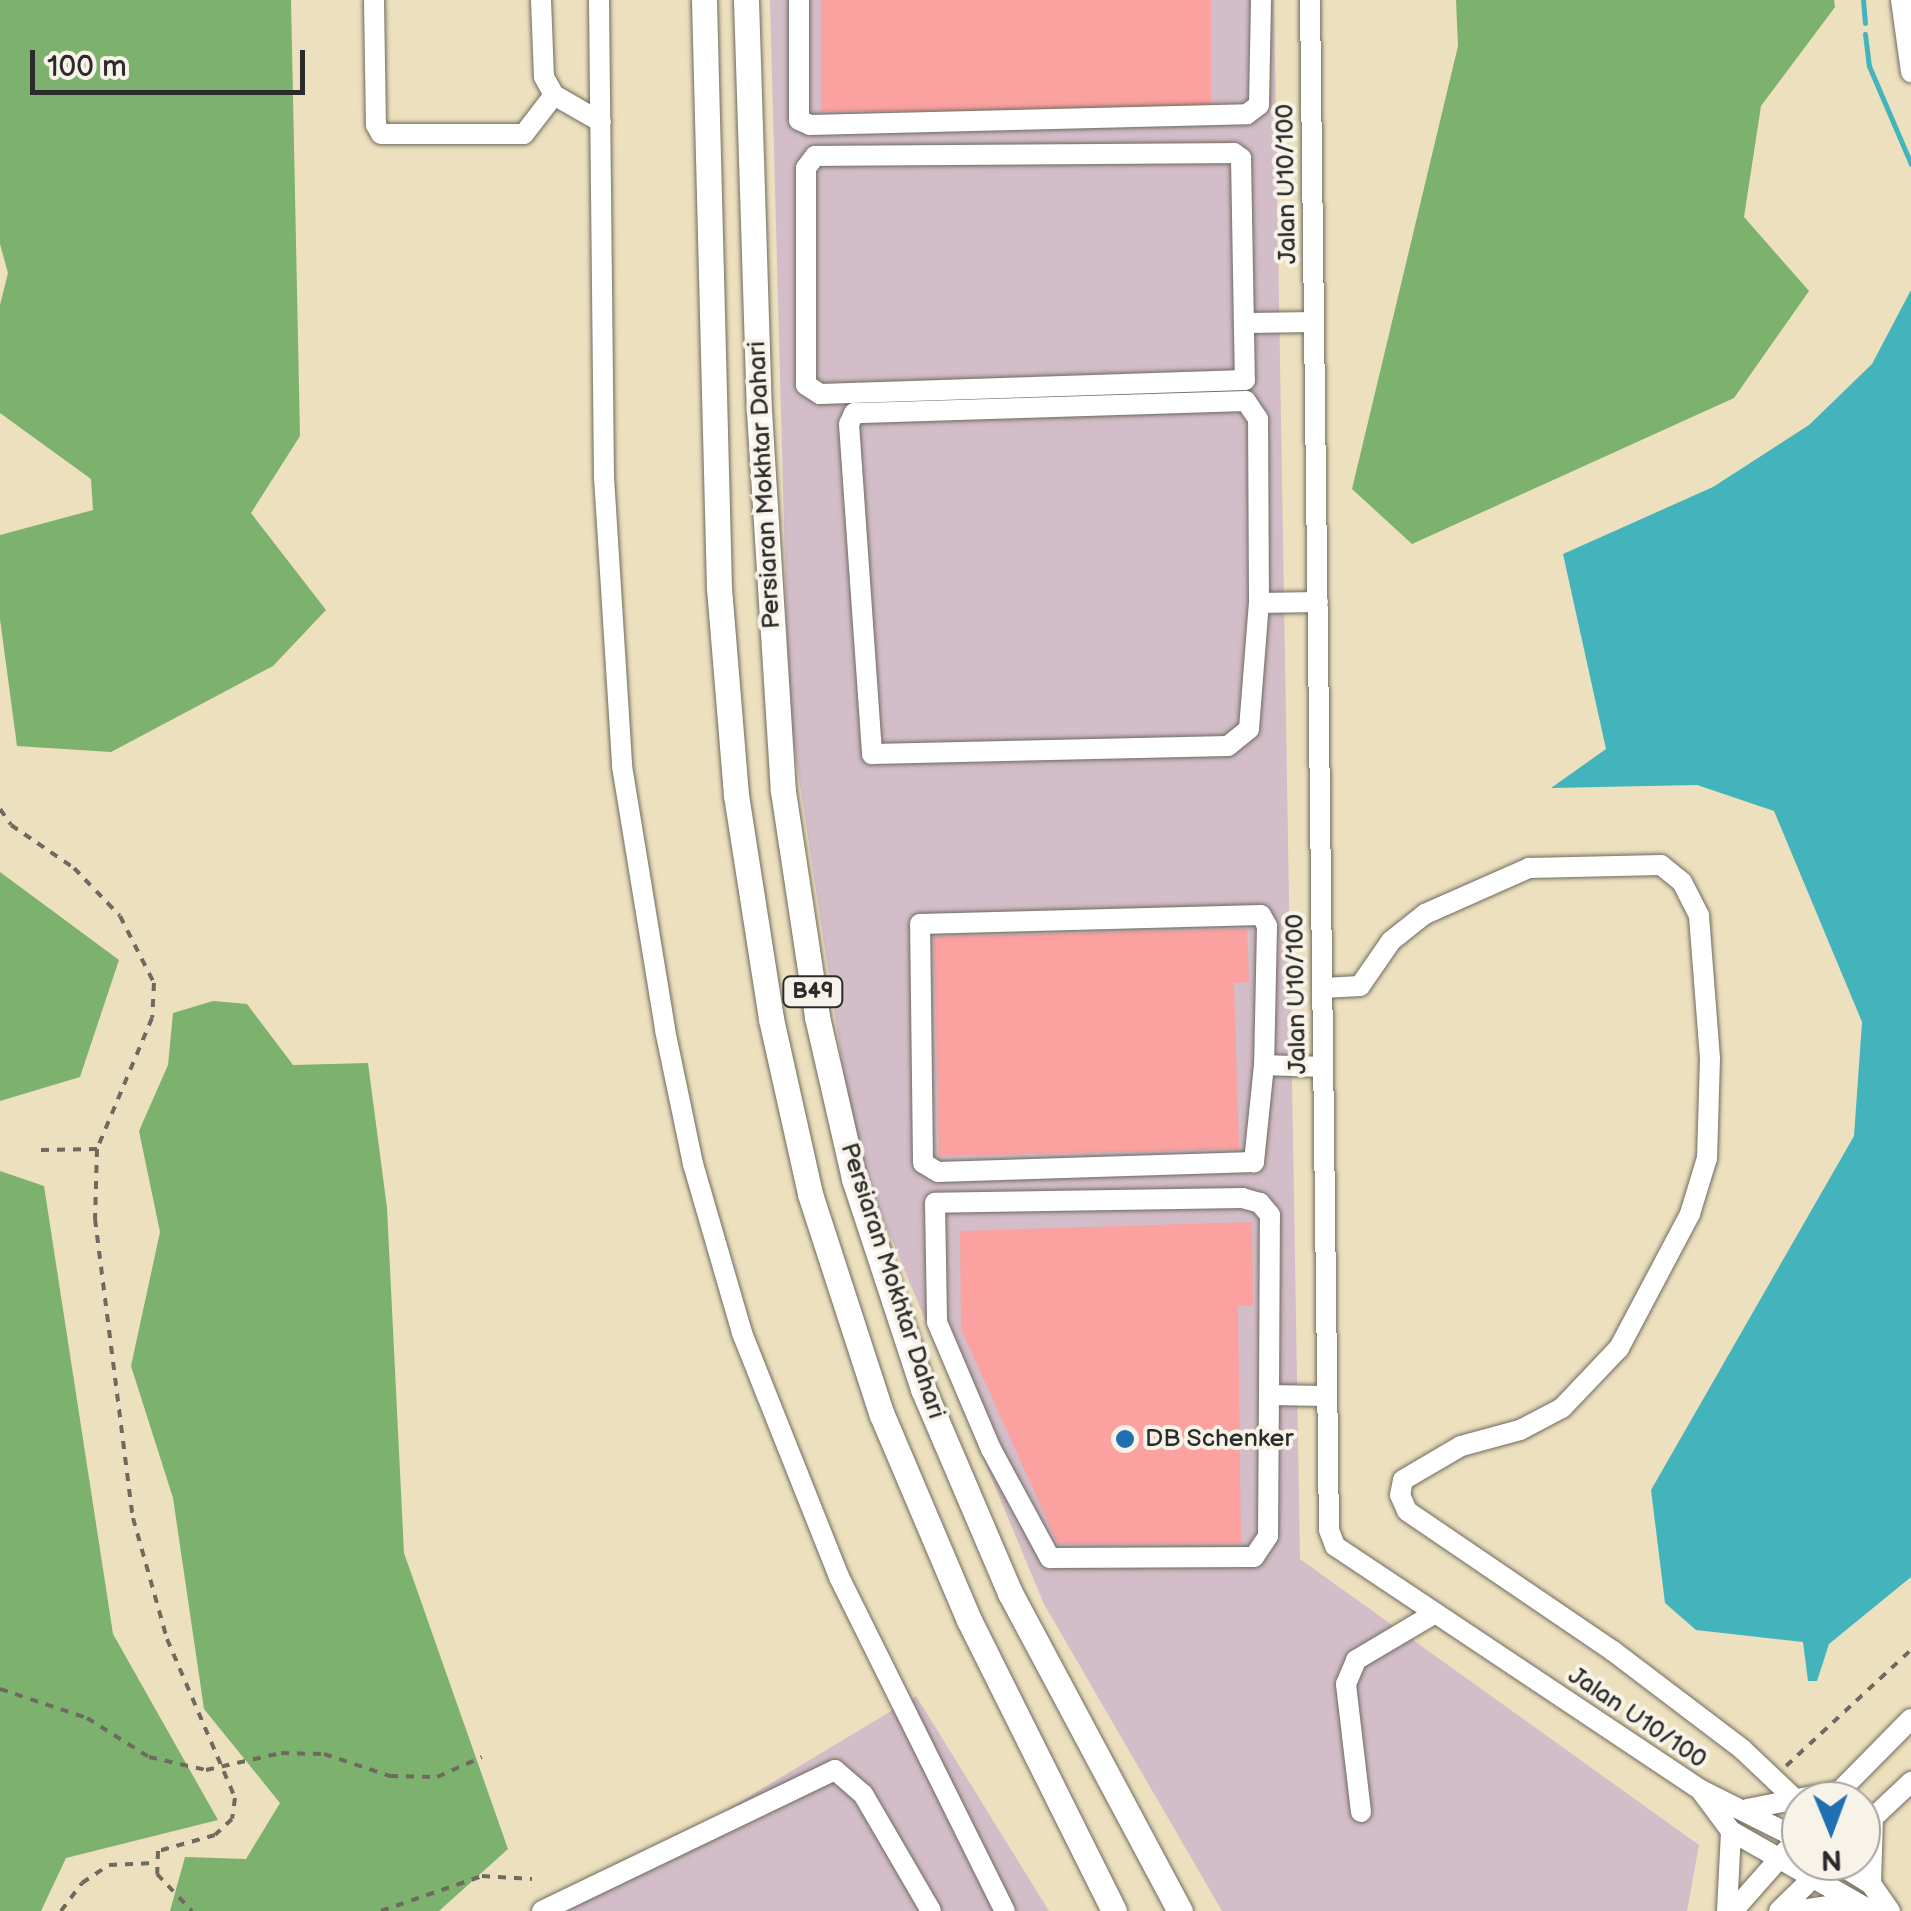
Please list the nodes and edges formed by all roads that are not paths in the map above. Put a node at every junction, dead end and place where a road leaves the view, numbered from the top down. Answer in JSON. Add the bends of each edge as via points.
{"nodes":[{"id":1,"x":374,"y":0,"type":"edge"},
{"id":2,"x":540,"y":0,"type":"edge"},
{"id":3,"x":599,"y":0,"type":"edge"},
{"id":4,"x":704,"y":0,"type":"edge"},
{"id":5,"x":746,"y":0,"type":"edge"},
{"id":6,"x":799,"y":0,"type":"edge"},
{"id":7,"x":1261,"y":0,"type":"edge"},
{"id":8,"x":1310,"y":0,"type":"edge"},
{"id":9,"x":1901,"y":0,"type":"edge"},
{"id":10,"x":1911,"y":72,"type":"edge"},
{"id":11,"x":554,"y":95,"type":"junction"},
{"id":12,"x":601,"y":122,"type":"junction"},
{"id":13,"x":1314,"y":322,"type":"junction"},
{"id":14,"x":1248,"y":323,"type":"junction"},
{"id":15,"x":1318,"y":602,"type":"junction"},
{"id":16,"x":1260,"y":603,"type":"junction"},
{"id":17,"x":1322,"y":988,"type":"junction"},
{"id":18,"x":1264,"y":1066,"type":"junction"},
{"id":19,"x":1323,"y":1067,"type":"junction"},
{"id":20,"x":1269,"y":1396,"type":"junction"},
{"id":21,"x":1325,"y":1396,"type":"junction"},
{"id":22,"x":1435,"y":1613,"type":"junction"},
{"id":23,"x":1911,"y":1719,"type":"edge"},
{"id":24,"x":1849,"y":1781,"type":"edge"},
{"id":25,"x":1911,"y":1782,"type":"edge"},
{"id":26,"x":1781,"y":1783,"type":"edge"},
{"id":27,"x":1701,"y":1790,"type":"junction"},
{"id":28,"x":1781,"y":1803,"type":"edge"},
{"id":29,"x":1747,"y":1809,"type":"junction"},
{"id":30,"x":1881,"y":1810,"type":"edge"},
{"id":31,"x":1360,"y":1812,"type":"dead end"},
{"id":32,"x":1781,"y":1827,"type":"edge"},
{"id":33,"x":1730,"y":1832,"type":"junction"},
{"id":34,"x":1781,"y":1856,"type":"edge"},
{"id":35,"x":1777,"y":1860,"type":"junction"},
{"id":36,"x":1781,"y":1862,"type":"edge"},
{"id":37,"x":1808,"y":1881,"type":"edge"},
{"id":38,"x":1811,"y":1881,"type":"edge"},
{"id":39,"x":1866,"y":1881,"type":"edge"},
{"id":40,"x":1871,"y":1881,"type":"edge"},
{"id":41,"x":1871,"y":1884,"type":"junction"},
{"id":42,"x":1848,"y":1903,"type":"junction"},
{"id":43,"x":542,"y":1911,"type":"edge"},
{"id":44,"x":931,"y":1911,"type":"edge"},
{"id":45,"x":1005,"y":1911,"type":"edge"},
{"id":46,"x":1114,"y":1911,"type":"edge"},
{"id":47,"x":1180,"y":1911,"type":"edge"},
{"id":48,"x":1730,"y":1911,"type":"edge"},
{"id":49,"x":1779,"y":1911,"type":"edge"},
{"id":50,"x":1796,"y":1911,"type":"edge"},
{"id":51,"x":1871,"y":1911,"type":"edge"},
{"id":52,"x":1890,"y":1911,"type":"edge"}],
"edges":[{"from":1,"to":11,"type":"street","via":[[376,124],[382,134],[524,134]]},
{"from":2,"to":11,"type":"street","via":[[544,77]]},
{"from":3,"to":12,"type":"street"},
{"from":4,"to":46,"type":"main road","name":"Persiaran Mokhtar Dahari","number":"B49","via":[[719,588],[736,795],[771,1020],[810,1194],[882,1415],[969,1620]]},
{"from":5,"to":47,"type":"main road","name":"Persiaran Mokhtar Dahari","number":"B49","via":[[760,411],[783,791],[821,1035],[854,1179],[923,1388],[1010,1593]]},
{"from":6,"to":7,"type":"street","via":[[799,120],[810,125],[1247,114],[1259,104]]},
{"from":8,"to":13,"type":"street","name":"Jalan U10/100"},
{"from":9,"to":10,"type":"street"},
{"from":11,"to":12,"type":"street"},
{"from":12,"to":45,"type":"street","via":[[604,477],[622,766],[694,1164],[742,1333],[839,1577]]},
{"from":13,"to":14,"type":"street"},
{"from":13,"to":15,"type":"street","name":"Jalan U10/100"},
{"from":14,"to":14,"type":"street","via":[[1249,373],[1235,385],[812,393],[806,385],[808,160],[1234,152],[1241,158]]},
{"from":15,"to":16,"type":"street"},
{"from":15,"to":17,"type":"street","name":"Jalan U10/100"},
{"from":16,"to":16,"type":"street","via":[[1258,419],[1246,401],[854,412],[850,443],[872,754],[1228,746],[1249,729]]},
{"from":17,"to":19,"type":"street","name":"Jalan U10/100"},
{"from":17,"to":26,"type":"street","via":[[1360,986],[1391,941],[1426,914],[1529,868],[1661,865],[1682,882],[1699,916],[1710,1058],[1706,1158],[1690,1214],[1619,1348],[1562,1408],[1520,1430],[1461,1446],[1403,1480],[1400,1495],[1408,1511],[1613,1651]]},
{"from":18,"to":18,"type":"street","via":[[1258,1156],[1248,1165],[929,1169],[923,1163],[920,924],[1261,916]]},
{"from":18,"to":19,"type":"street"},
{"from":19,"to":21,"type":"street","name":"Jalan U10/100"},
{"from":20,"to":20,"type":"street","via":[[1268,1536],[1254,1557],[1050,1558],[990,1449],[938,1322],[936,1203],[1243,1198],[1260,1204],[1270,1215]]},
{"from":20,"to":21,"type":"street"},
{"from":21,"to":22,"type":"street","name":"Jalan U10/100","via":[[1335,1546]]},
{"from":22,"to":27,"type":"street","name":"Jalan U10/100"},
{"from":22,"to":31,"type":"street","via":[[1356,1660],[1346,1684]]},
{"from":23,"to":24,"type":"street"},
{"from":25,"to":30,"type":"street"},
{"from":27,"to":29,"type":"street","name":"Jalan U10/100"},
{"from":27,"to":33,"type":"street","name":"Jalan U10/100"},
{"from":28,"to":29,"type":"street"},
{"from":29,"to":32,"type":"street","name":"Jalan U10/100"},
{"from":33,"to":35,"type":"street","name":"Jalan U10/100"},
{"from":33,"to":48,"type":"street"},
{"from":34,"to":35,"type":"street"},
{"from":35,"to":36,"type":"street","name":"Jalan U10/100"},
{"from":35,"to":48,"type":"street"},
{"from":37,"to":49,"type":"street"},
{"from":38,"to":42,"type":"street","name":"Jalan U10/100"},
{"from":39,"to":41,"type":"street"},
{"from":40,"to":41,"type":"street"},
{"from":41,"to":52,"type":"street"},
{"from":42,"to":50,"type":"street"},
{"from":42,"to":51,"type":"street","name":"Jalan U10/100"},
{"from":43,"to":44,"type":"street","via":[[835,1770],[863,1794]]}]}
